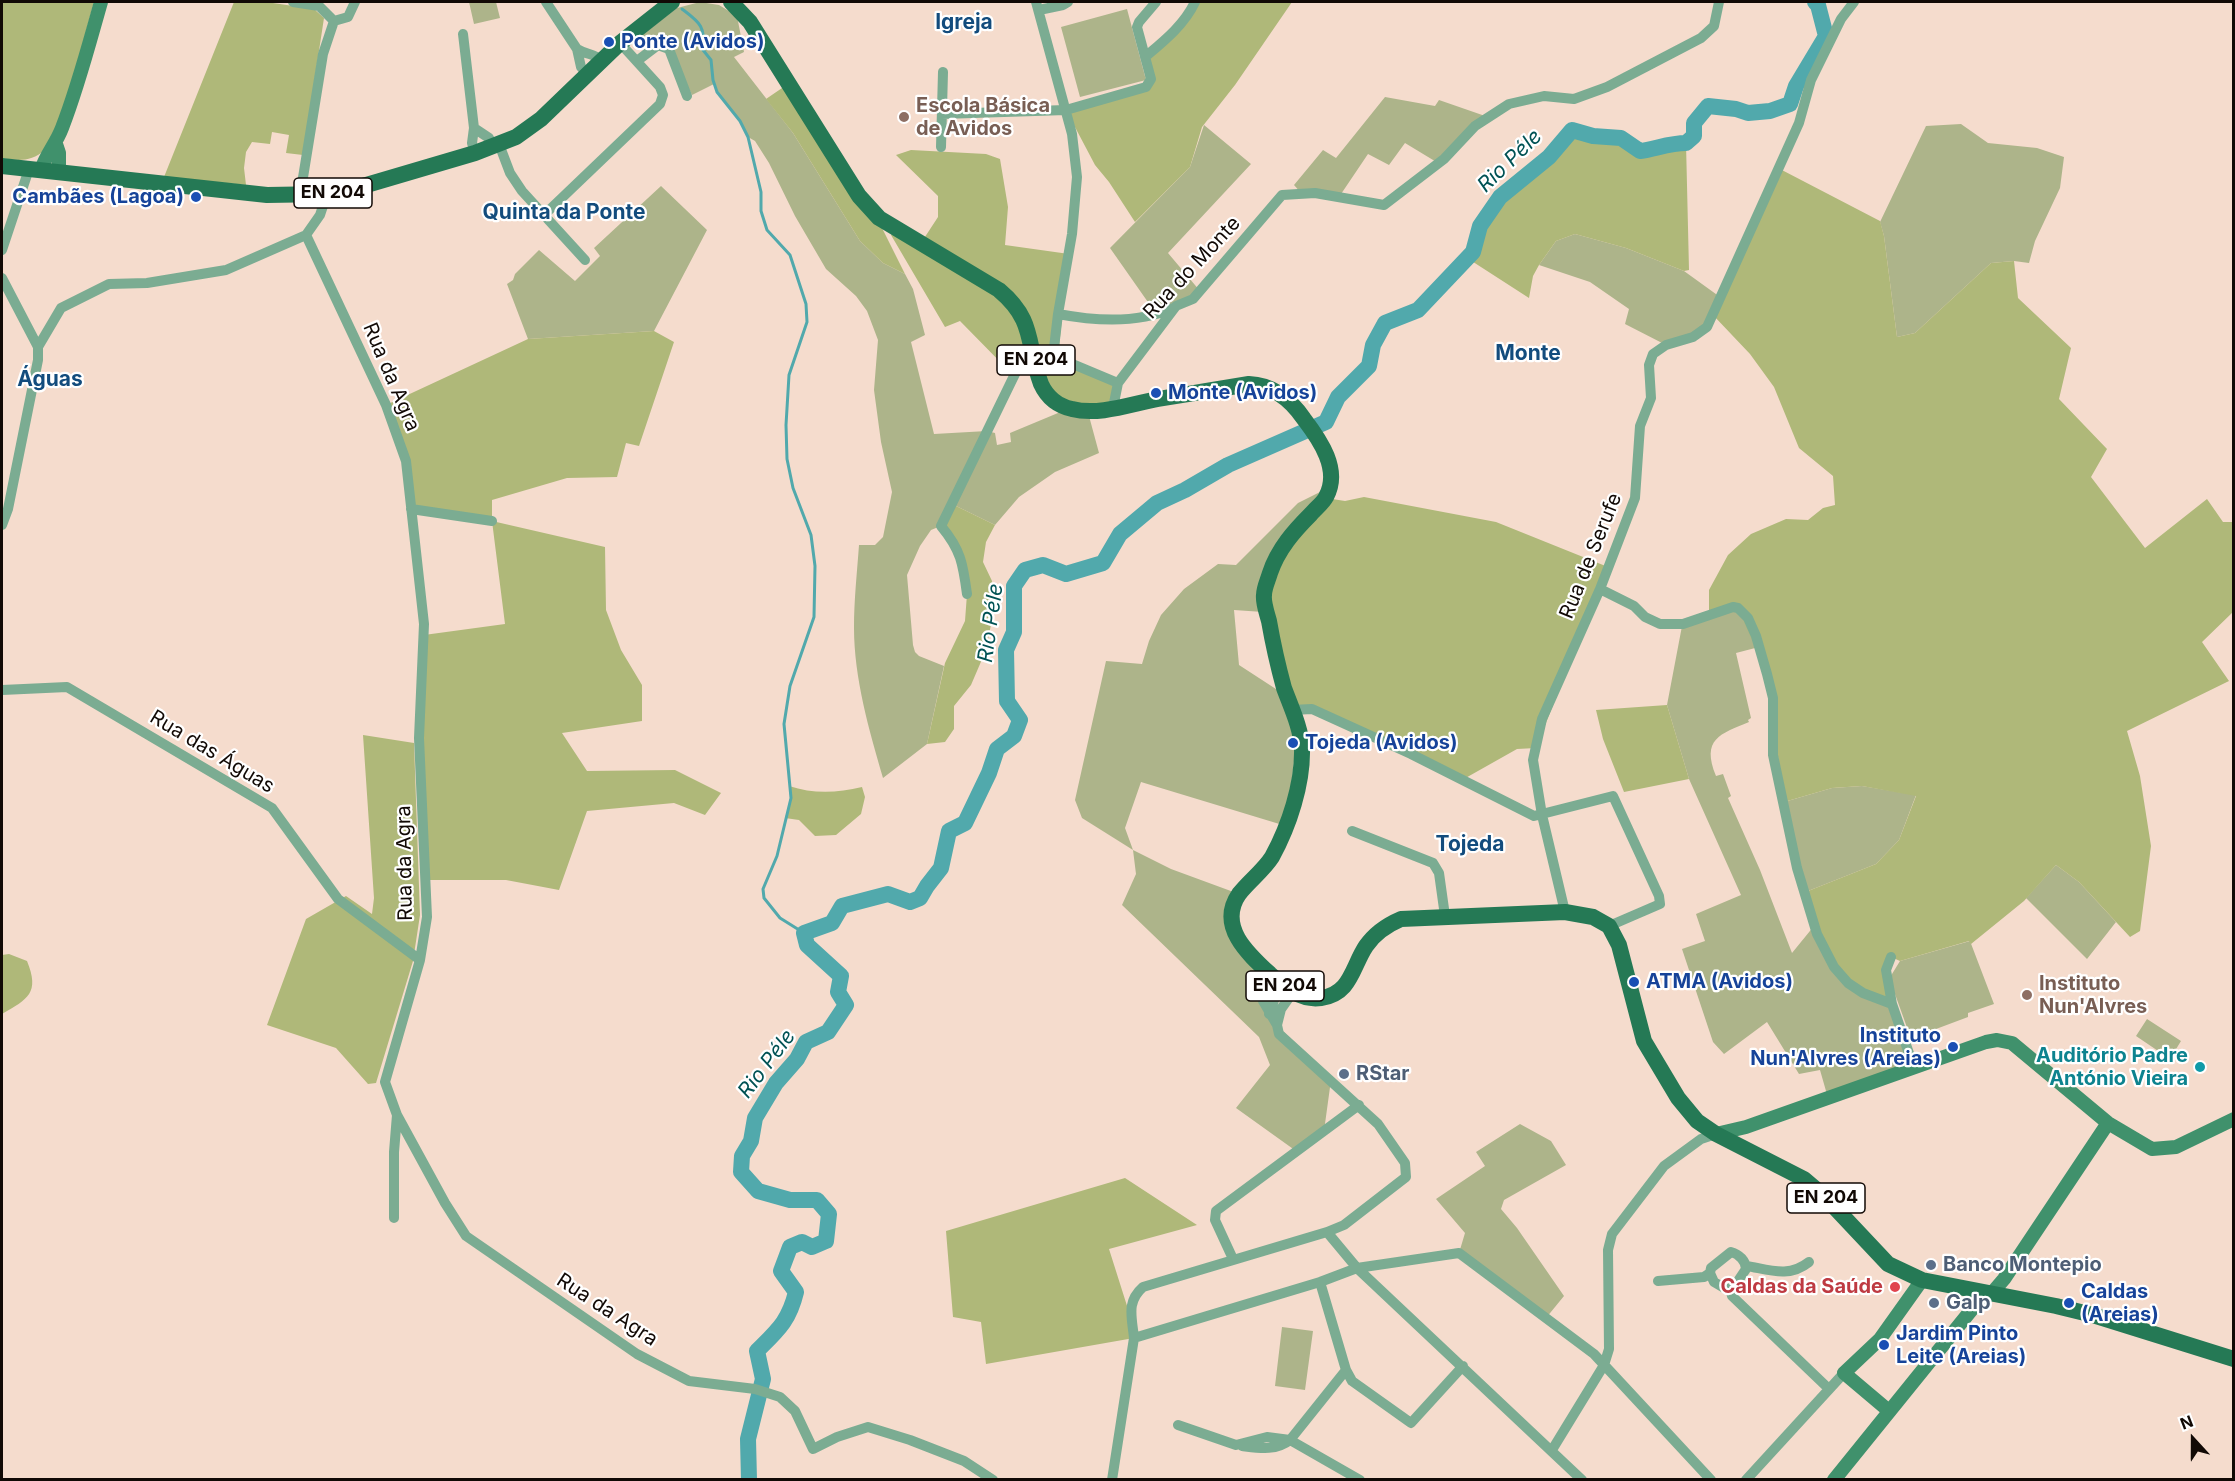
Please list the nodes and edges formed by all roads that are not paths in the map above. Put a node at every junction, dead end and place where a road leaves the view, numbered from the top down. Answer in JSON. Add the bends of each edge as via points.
{"nodes":[{"id":1,"x":101,"y":2,"type":"edge"},
{"id":2,"x":293,"y":2,"type":"edge"},
{"id":3,"x":355,"y":2,"type":"edge"},
{"id":4,"x":546,"y":2,"type":"edge"},
{"id":5,"x":672,"y":2,"type":"edge"},
{"id":6,"x":731,"y":2,"type":"edge"},
{"id":7,"x":746,"y":2,"type":"edge"},
{"id":8,"x":1068,"y":2,"type":"edge"},
{"id":9,"x":1156,"y":2,"type":"edge"},
{"id":10,"x":1195,"y":2,"type":"edge"},
{"id":11,"x":1719,"y":2,"type":"edge"},
{"id":12,"x":1854,"y":2,"type":"edge"},
{"id":13,"x":1037,"y":6,"type":"edge"},
{"id":14,"x":334,"y":21,"type":"junction"},
{"id":15,"x":750,"y":22,"type":"junction"},
{"id":16,"x":464,"y":34,"type":"dead end"},
{"id":17,"x":620,"y":43,"type":"junction"},
{"id":18,"x":577,"y":50,"type":"junction"},
{"id":19,"x":1145,"y":57,"type":"junction"},
{"id":20,"x":602,"y":61,"type":"junction"},
{"id":21,"x":637,"y":61,"type":"junction"},
{"id":22,"x":943,"y":72,"type":"dead end"},
{"id":23,"x":587,"y":74,"type":"junction"},
{"id":24,"x":687,"y":96,"type":"dead end"},
{"id":25,"x":1066,"y":110,"type":"junction"},
{"id":26,"x":942,"y":114,"type":"junction"},
{"id":27,"x":474,"y":128,"type":"junction"},
{"id":28,"x":56,"y":144,"type":"junction"},
{"id":29,"x":496,"y":146,"type":"junction"},
{"id":30,"x":941,"y":147,"type":"dead end"},
{"id":31,"x":475,"y":153,"type":"junction"},
{"id":32,"x":2,"y":165,"type":"edge"},
{"id":33,"x":35,"y":169,"type":"junction"},
{"id":34,"x":59,"y":172,"type":"junction"},
{"id":35,"x":327,"y":194,"type":"junction"},
{"id":36,"x":300,"y":196,"type":"junction"},
{"id":37,"x":544,"y":214,"type":"junction"},
{"id":38,"x":306,"y":235,"type":"junction"},
{"id":39,"x":2,"y":250,"type":"edge"},
{"id":40,"x":585,"y":260,"type":"dead end"},
{"id":41,"x":2,"y":278,"type":"edge"},
{"id":42,"x":1176,"y":306,"type":"junction"},
{"id":43,"x":1058,"y":314,"type":"junction"},
{"id":44,"x":1031,"y":341,"type":"junction"},
{"id":45,"x":38,"y":347,"type":"junction"},
{"id":46,"x":1118,"y":383,"type":"junction"},
{"id":47,"x":1113,"y":408,"type":"junction"},
{"id":48,"x":411,"y":509,"type":"junction"},
{"id":49,"x":492,"y":521,"type":"dead end"},
{"id":50,"x":2,"y":525,"type":"edge"},
{"id":51,"x":1599,"y":589,"type":"junction"},
{"id":52,"x":967,"y":594,"type":"dead end"},
{"id":53,"x":2,"y":690,"type":"edge"},
{"id":54,"x":1292,"y":710,"type":"junction"},
{"id":55,"x":1542,"y":814,"type":"junction"},
{"id":56,"x":1352,"y":831,"type":"dead end"},
{"id":57,"x":1565,"y":912,"type":"junction"},
{"id":58,"x":1445,"y":916,"type":"junction"},
{"id":59,"x":1609,"y":926,"type":"junction"},
{"id":60,"x":1891,"y":957,"type":"dead end"},
{"id":61,"x":420,"y":960,"type":"junction"},
{"id":62,"x":1264,"y":968,"type":"junction"},
{"id":63,"x":1288,"y":988,"type":"junction"},
{"id":64,"x":1892,"y":1004,"type":"junction"},
{"id":65,"x":1269,"y":1014,"type":"junction"},
{"id":66,"x":1277,"y":1025,"type":"junction"},
{"id":67,"x":1914,"y":1068,"type":"junction"},
{"id":68,"x":1359,"y":1105,"type":"junction"},
{"id":69,"x":397,"y":1115,"type":"junction"},
{"id":70,"x":2234,"y":1119,"type":"edge"},
{"id":71,"x":2108,"y":1123,"type":"junction"},
{"id":72,"x":1716,"y":1134,"type":"junction"},
{"id":73,"x":394,"y":1218,"type":"dead end"},
{"id":74,"x":1328,"y":1232,"type":"junction"},
{"id":75,"x":1233,"y":1259,"type":"junction"},
{"id":76,"x":1809,"y":1262,"type":"dead end"},
{"id":77,"x":1747,"y":1266,"type":"junction"},
{"id":78,"x":1357,"y":1268,"type":"junction"},
{"id":79,"x":1710,"y":1273,"type":"junction"},
{"id":80,"x":1922,"y":1280,"type":"junction"},
{"id":81,"x":1658,"y":1281,"type":"dead end"},
{"id":82,"x":1320,"y":1282,"type":"junction"},
{"id":83,"x":1730,"y":1289,"type":"junction"},
{"id":84,"x":1992,"y":1293,"type":"junction"},
{"id":85,"x":1134,"y":1338,"type":"junction"},
{"id":86,"x":2234,"y":1359,"type":"edge"},
{"id":87,"x":1604,"y":1365,"type":"junction"},
{"id":88,"x":1463,"y":1366,"type":"junction"},
{"id":89,"x":1346,"y":1370,"type":"junction"},
{"id":90,"x":1844,"y":1373,"type":"junction"},
{"id":91,"x":1828,"y":1389,"type":"junction"},
{"id":92,"x":1889,"y":1411,"type":"junction"},
{"id":93,"x":1178,"y":1425,"type":"dead end"},
{"id":94,"x":1290,"y":1440,"type":"junction"},
{"id":95,"x":1551,"y":1450,"type":"junction"},
{"id":96,"x":993,"y":1479,"type":"edge"},
{"id":97,"x":1112,"y":1479,"type":"edge"},
{"id":98,"x":1360,"y":1479,"type":"edge"},
{"id":99,"x":1581,"y":1479,"type":"edge"},
{"id":100,"x":1711,"y":1479,"type":"edge"},
{"id":101,"x":1746,"y":1479,"type":"edge"},
{"id":102,"x":1834,"y":1479,"type":"edge"}],
"edges":[{"from":1,"to":28,"type":"street"},
{"from":2,"to":14,"type":"street","via":[[319,6]]},
{"from":3,"to":14,"type":"street","via":[[348,17]]},
{"from":4,"to":18,"type":"street"},
{"from":5,"to":17,"type":"main road","number":"EN 204"},
{"from":6,"to":15,"type":"main road","number":"EN 204"},
{"from":7,"to":15,"type":"street"},
{"from":8,"to":13,"type":"street"},
{"from":9,"to":19,"type":"street","via":[[1137,27]]},
{"from":10,"to":19,"type":"street","via":[[1167,39]]},
{"from":11,"to":42,"type":"street","name":"Rua do Monte","via":[[1714,26],[1701,38],[1607,87],[1574,99],[1544,96],[1509,104],[1475,126],[1444,159],[1384,205],[1315,193],[1282,195],[1193,299]]},
{"from":12,"to":51,"type":"street","name":"Rua de Serufe","via":[[1840,19],[1811,80],[1799,123],[1707,327],[1653,354],[1649,365],[1651,398],[1640,426],[1635,498]]},
{"from":13,"to":25,"type":"street"},
{"from":14,"to":36,"type":"street","via":[[323,54]]},
{"from":15,"to":44,"type":"main road","number":"EN 204","via":[[869,208],[879,218],[999,290],[1014,303]]},
{"from":16,"to":27,"type":"street"},
{"from":17,"to":20,"type":"main road","number":"EN 204"},
{"from":17,"to":21,"type":"street"},
{"from":18,"to":20,"type":"street"},
{"from":18,"to":23,"type":"street"},
{"from":19,"to":25,"type":"street","via":[[1151,80],[1146,87]]},
{"from":20,"to":23,"type":"main road","number":"EN 204"},
{"from":21,"to":24,"type":"street","via":[[658,45],[669,49]]},
{"from":21,"to":37,"type":"street","via":[[660,87],[660,104]]},
{"from":22,"to":26,"type":"street"},
{"from":23,"to":29,"type":"main road","number":"EN 204","via":[[526,131]]},
{"from":25,"to":26,"type":"street"},
{"from":25,"to":43,"type":"street","via":[[1077,191]]},
{"from":26,"to":30,"type":"street"},
{"from":27,"to":29,"type":"street"},
{"from":27,"to":31,"type":"street"},
{"from":28,"to":33,"type":"street"},
{"from":28,"to":34,"type":"street"},
{"from":29,"to":31,"type":"main road","number":"EN 204"},
{"from":29,"to":37,"type":"street","via":[[522,191]]},
{"from":31,"to":35,"type":"main road","number":"EN 204"},
{"from":32,"to":33,"type":"main road","number":"EN 204"},
{"from":33,"to":34,"type":"main road","number":"EN 204"},
{"from":33,"to":39,"type":"street"},
{"from":34,"to":36,"type":"main road","number":"EN 204"},
{"from":35,"to":36,"type":"main road","number":"EN 204"},
{"from":35,"to":38,"type":"street"},
{"from":37,"to":40,"type":"street"},
{"from":38,"to":45,"type":"street","via":[[216,272],[109,284],[61,308]]},
{"from":38,"to":48,"type":"street","name":"Rua da Agra","via":[[386,405],[406,461]]},
{"from":41,"to":45,"type":"street"},
{"from":42,"to":43,"type":"street","via":[[1157,315],[1113,319]]},
{"from":42,"to":46,"type":"street","name":"Rua do Monte"},
{"from":43,"to":46,"type":"street","via":[[1054,348],[1058,356]]},
{"from":44,"to":47,"type":"main road","number":"EN 204","via":[[1042,384],[1056,403],[1084,411]]},
{"from":44,"to":52,"type":"street","via":[[941,526],[955,543]]},
{"from":45,"to":50,"type":"street"},
{"from":46,"to":47,"type":"street","name":"Rua do Monte"},
{"from":47,"to":54,"type":"main road","number":"EN 204","via":[[1249,384],[1268,387],[1302,416],[1323,446],[1330,468],[1326,498],[1290,536],[1273,564],[1264,595],[1275,656]]},
{"from":48,"to":49,"type":"street"},
{"from":48,"to":61,"type":"street","name":"Rua da Agra","via":[[424,624],[419,738],[427,917]]},
{"from":51,"to":55,"type":"street","name":"Rua de Serufe","via":[[1542,719],[1533,760]]},
{"from":51,"to":64,"type":"street","via":[[1660,624],[1683,624],[1733,607],[1748,618],[1773,698],[1773,755],[1797,868],[1814,926],[1834,967],[1848,983]]},
{"from":53,"to":61,"type":"street","name":"Rua das Águas","via":[[67,687],[272,808],[338,899]]},
{"from":54,"to":55,"type":"street","via":[[1311,709],[1534,816]]},
{"from":54,"to":62,"type":"main road","number":"EN 204","via":[[1301,742],[1301,766],[1285,831],[1271,858],[1239,894],[1232,911],[1237,939]]},
{"from":55,"to":57,"type":"street","name":"Rua de Serufe"},
{"from":55,"to":59,"type":"street","via":[[1613,796],[1660,904]]},
{"from":56,"to":58,"type":"street","via":[[1433,863],[1439,873]]},
{"from":57,"to":58,"type":"main road","number":"EN 204"},
{"from":57,"to":59,"type":"main road","number":"EN 204","via":[[1593,917]]},
{"from":58,"to":63,"type":"main road","number":"EN 204","via":[[1401,919],[1381,930],[1366,947],[1345,987],[1336,994],[1313,999]]},
{"from":59,"to":72,"type":"main road","number":"EN 204","via":[[1619,945],[1644,1041],[1678,1098],[1697,1121]]},
{"from":60,"to":64,"type":"street","via":[[1886,970]]},
{"from":61,"to":69,"type":"street","name":"Rua da Agra","via":[[385,1082]]},
{"from":62,"to":63,"type":"main road","number":"EN 204"},
{"from":62,"to":65,"type":"street","via":[[1263,1001]]},
{"from":63,"to":65,"type":"street","via":[[1276,995]]},
{"from":63,"to":66,"type":"street"},
{"from":64,"to":67,"type":"street"},
{"from":65,"to":66,"type":"street"},
{"from":66,"to":68,"type":"street","via":[[1279,1034]]},
{"from":67,"to":71,"type":"street","via":[[1986,1042],[2012,1043]]},
{"from":67,"to":72,"type":"street"},
{"from":68,"to":74,"type":"street","via":[[1378,1124],[1405,1163],[1406,1177],[1344,1225]]},
{"from":68,"to":75,"type":"street","via":[[1216,1211],[1215,1220]]},
{"from":69,"to":73,"type":"street"},
{"from":69,"to":96,"type":"street","name":"Rua da Agra","via":[[466,1236],[637,1354],[689,1381],[755,1389],[780,1397],[795,1411],[813,1449],[868,1426],[964,1461]]},
{"from":70,"to":71,"type":"street","via":[[2176,1147],[2152,1149]]},
{"from":71,"to":84,"type":"street"},
{"from":72,"to":80,"type":"main road","number":"EN 204","via":[[1804,1179],[1888,1264]]},
{"from":72,"to":87,"type":"street","via":[[1701,1139],[1664,1166],[1612,1234],[1608,1250],[1609,1349]]},
{"from":74,"to":75,"type":"street"},
{"from":74,"to":78,"type":"street"},
{"from":75,"to":85,"type":"street","via":[[1143,1287],[1134,1295],[1131,1305]]},
{"from":76,"to":77,"type":"street","via":[[1788,1272]]},
{"from":77,"to":79,"type":"street","via":[[1731,1252]]},
{"from":77,"to":83,"type":"street"},
{"from":78,"to":82,"type":"street"},
{"from":78,"to":87,"type":"street","via":[[1459,1253]]},
{"from":78,"to":88,"type":"street"},
{"from":79,"to":81,"type":"street","via":[[1704,1277]]},
{"from":79,"to":83,"type":"street","via":[[1720,1287]]},
{"from":80,"to":84,"type":"main road","number":"EN 204"},
{"from":80,"to":90,"type":"street","via":[[1880,1339]]},
{"from":82,"to":85,"type":"street"},
{"from":82,"to":89,"type":"street"},
{"from":83,"to":91,"type":"street","via":[[1732,1296]]},
{"from":84,"to":86,"type":"main road","number":"EN 204","via":[[2093,1315]]},
{"from":84,"to":92,"type":"street","via":[[1977,1302]]},
{"from":85,"to":97,"type":"street"},
{"from":87,"to":95,"type":"street"},
{"from":87,"to":100,"type":"street"},
{"from":88,"to":89,"type":"street","via":[[1411,1423],[1352,1381]]},
{"from":88,"to":95,"type":"street"},
{"from":89,"to":94,"type":"street"},
{"from":90,"to":91,"type":"street"},
{"from":90,"to":92,"type":"street"},
{"from":91,"to":101,"type":"street"},
{"from":92,"to":102,"type":"street"},
{"from":93,"to":94,"type":"street","via":[[1236,1444],[1267,1437]]},
{"from":94,"to":98,"type":"street"},
{"from":95,"to":99,"type":"street"}]}
